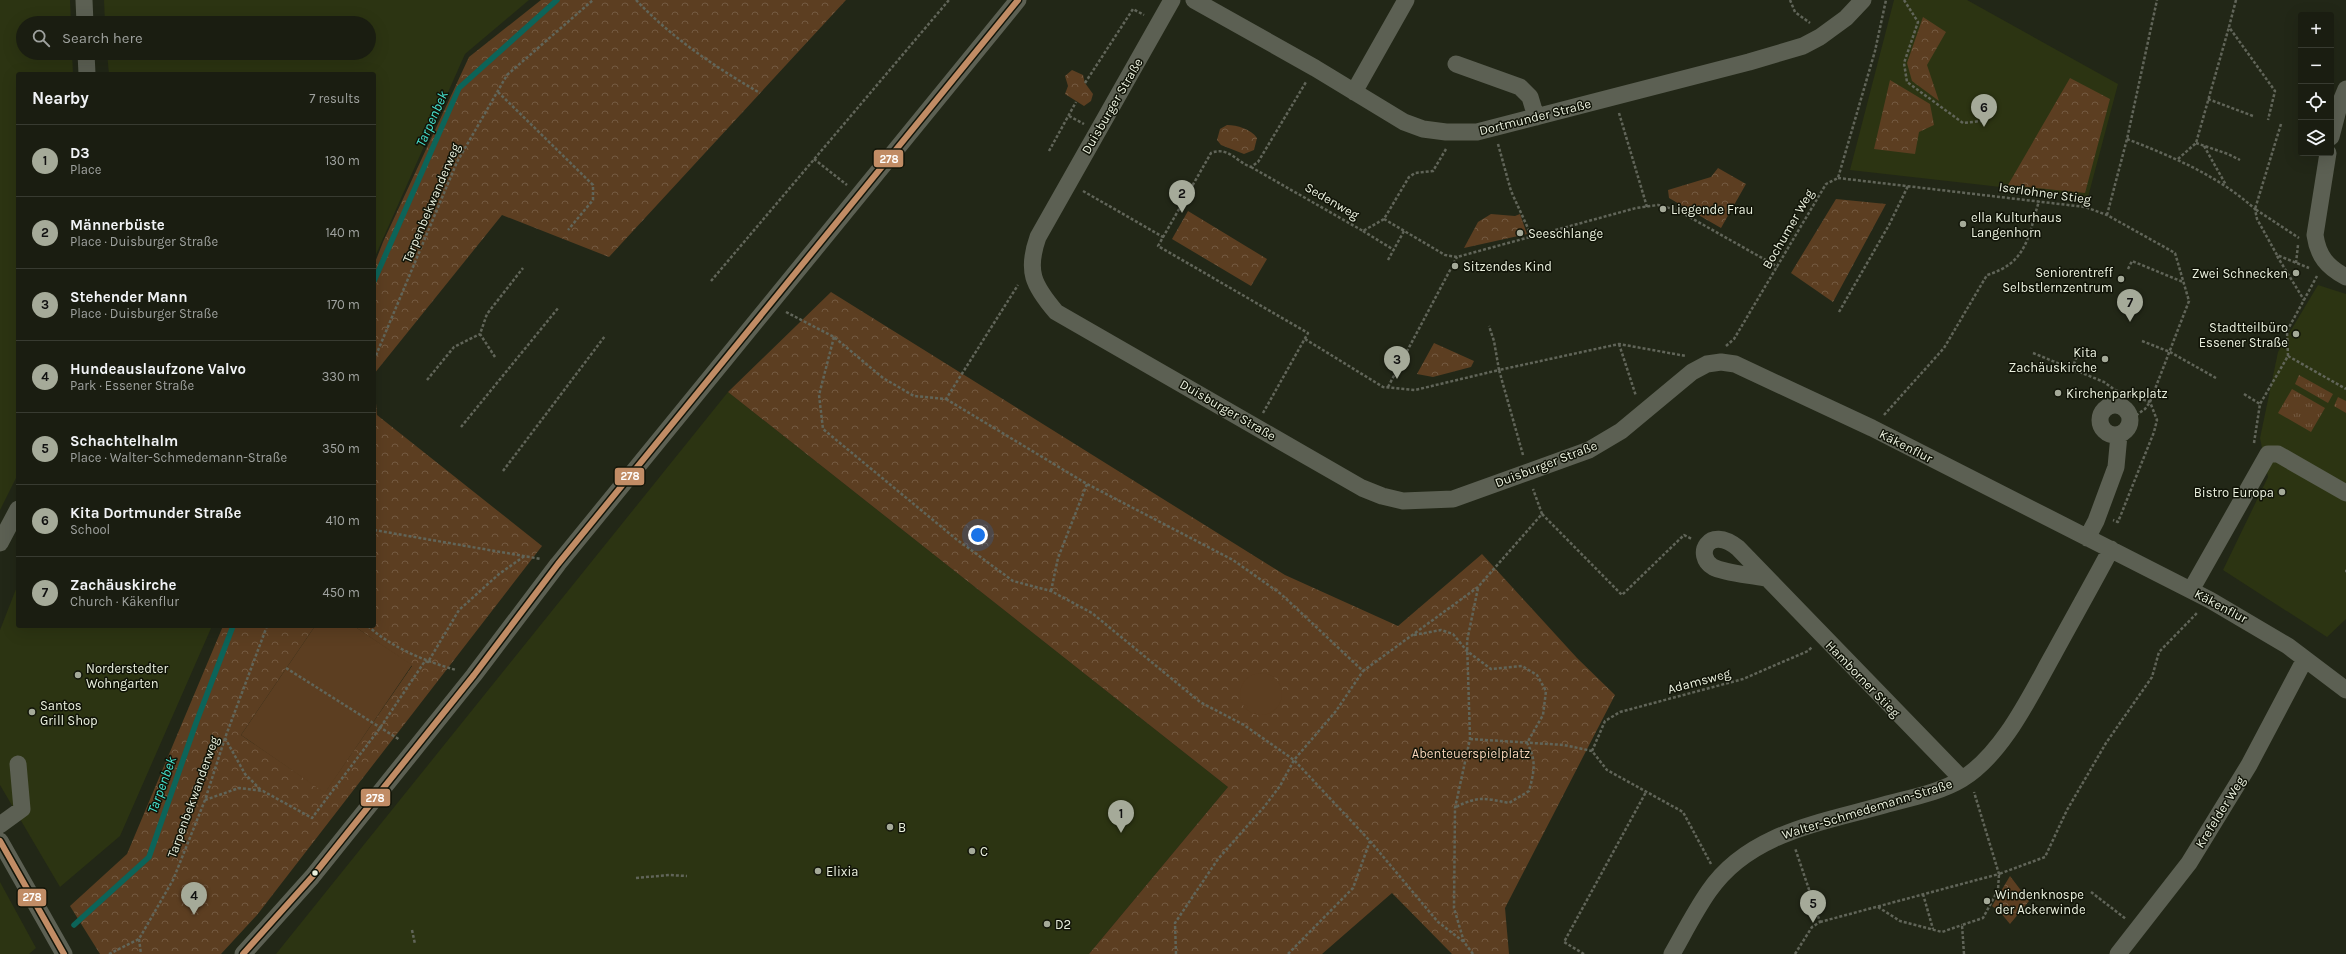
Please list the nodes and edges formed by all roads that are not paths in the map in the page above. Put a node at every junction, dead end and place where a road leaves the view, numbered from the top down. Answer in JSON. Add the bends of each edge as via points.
{"nodes":[{"id":1,"x":84,"y":0,"type":"edge"},
{"id":2,"x":1018,"y":0,"type":"edge"},
{"id":3,"x":1172,"y":0,"type":"edge"},
{"id":4,"x":1194,"y":0,"type":"edge"},
{"id":5,"x":1406,"y":0,"type":"edge"},
{"id":6,"x":1863,"y":0,"type":"edge"},
{"id":7,"x":85,"y":16,"type":"edge"},
{"id":8,"x":86,"y":60,"type":"edge"},
{"id":9,"x":1456,"y":64,"type":"dead end"},
{"id":10,"x":87,"y":72,"type":"edge"},
{"id":11,"x":2346,"y":89,"type":"edge"},
{"id":12,"x":1354,"y":92,"type":"junction"},
{"id":13,"x":1536,"y":117,"type":"junction"},
{"id":14,"x":2334,"y":125,"type":"edge"},
{"id":15,"x":2327,"y":156,"type":"edge"},
{"id":16,"x":2346,"y":277,"type":"edge"},
{"id":17,"x":1714,"y":363,"type":"joint"},
{"id":18,"x":2119,"y":435,"type":"junction"},
{"id":19,"x":2346,"y":493,"type":"edge"},
{"id":20,"x":16,"y":513,"type":"edge"},
{"id":21,"x":2087,"y":538,"type":"junction"},
{"id":22,"x":0,"y":543,"type":"edge"},
{"id":23,"x":2111,"y":549,"type":"junction"},
{"id":24,"x":1765,"y":578,"type":"junction"},
{"id":25,"x":2191,"y":590,"type":"junction"},
{"id":26,"x":2305,"y":659,"type":"junction"},
{"id":27,"x":2346,"y":690,"type":"edge"},
{"id":28,"x":18,"y":764,"type":"dead end"},
{"id":29,"x":1962,"y":779,"type":"junction"},
{"id":30,"x":0,"y":825,"type":"edge"},
{"id":31,"x":0,"y":841,"type":"edge"},
{"id":32,"x":61,"y":950,"type":"edge"},
{"id":33,"x":243,"y":954,"type":"edge"},
{"id":34,"x":1672,"y":954,"type":"edge"},
{"id":35,"x":2118,"y":954,"type":"edge"}],
"edges":[{"from":1,"to":7,"type":"street"},
{"from":2,"to":33,"type":"street","via":[[558,564],[474,675],[312,877]]},
{"from":3,"to":17,"type":"street","name":"Duisburger Straße","via":[[1038,237],[1030,266],[1036,286],[1056,312],[1362,488],[1403,501],[1453,499],[1589,450],[1621,431],[1692,372]]},
{"from":4,"to":12,"type":"street","name":"Dortmunder Straße"},
{"from":5,"to":12,"type":"street"},
{"from":6,"to":13,"type":"street","name":"Dortmunder Straße","via":[[1846,18],[1803,46]]},
{"from":8,"to":10,"type":"street"},
{"from":9,"to":13,"type":"street","via":[[1520,87],[1530,97]]},
{"from":11,"to":14,"type":"street"},
{"from":12,"to":13,"type":"street","name":"Dortmunder Straße","via":[[1404,122],[1423,129],[1477,132]]},
{"from":15,"to":16,"type":"street","via":[[2307,237],[2324,262]]},
{"from":17,"to":21,"type":"street","name":"Käkenflur","via":[[1735,364],[1746,368],[1872,428]]},
{"from":18,"to":18,"type":"street","via":[[2109,434],[2102,428],[2100,418],[2104,409],[2113,404],[2123,406],[2130,414],[2128,429]]},
{"from":18,"to":21,"type":"street","via":[[2116,467]]},
{"from":19,"to":25,"type":"street","via":[[2278,454],[2268,454]]},
{"from":20,"to":22,"type":"street"},
{"from":21,"to":23,"type":"street","name":"Käkenflur"},
{"from":23,"to":25,"type":"street","name":"Käkenflur"},
{"from":23,"to":29,"type":"street","name":"Walter-Schmedemann-Straße","via":[[2009,731],[1987,758]]},
{"from":24,"to":24,"type":"street","name":"Hamborner Stieg","via":[[1728,539],[1712,540],[1706,546],[1706,561],[1714,567]]},
{"from":24,"to":29,"type":"street","name":"Hamborner Stieg"},
{"from":25,"to":26,"type":"street","name":"Käkenflur","via":[[2251,622]]},
{"from":26,"to":27,"type":"street","name":"Käkenflur"},
{"from":26,"to":35,"type":"street","name":"Krefelder Weg","via":[[2250,765],[2189,863]]},
{"from":28,"to":30,"type":"street","via":[[22,809]]},
{"from":29,"to":34,"type":"street","name":"Walter-Schmedemann-Straße","via":[[1935,791],[1790,831],[1748,852],[1719,878],[1700,904]]},
{"from":31,"to":32,"type":"street"}]}
